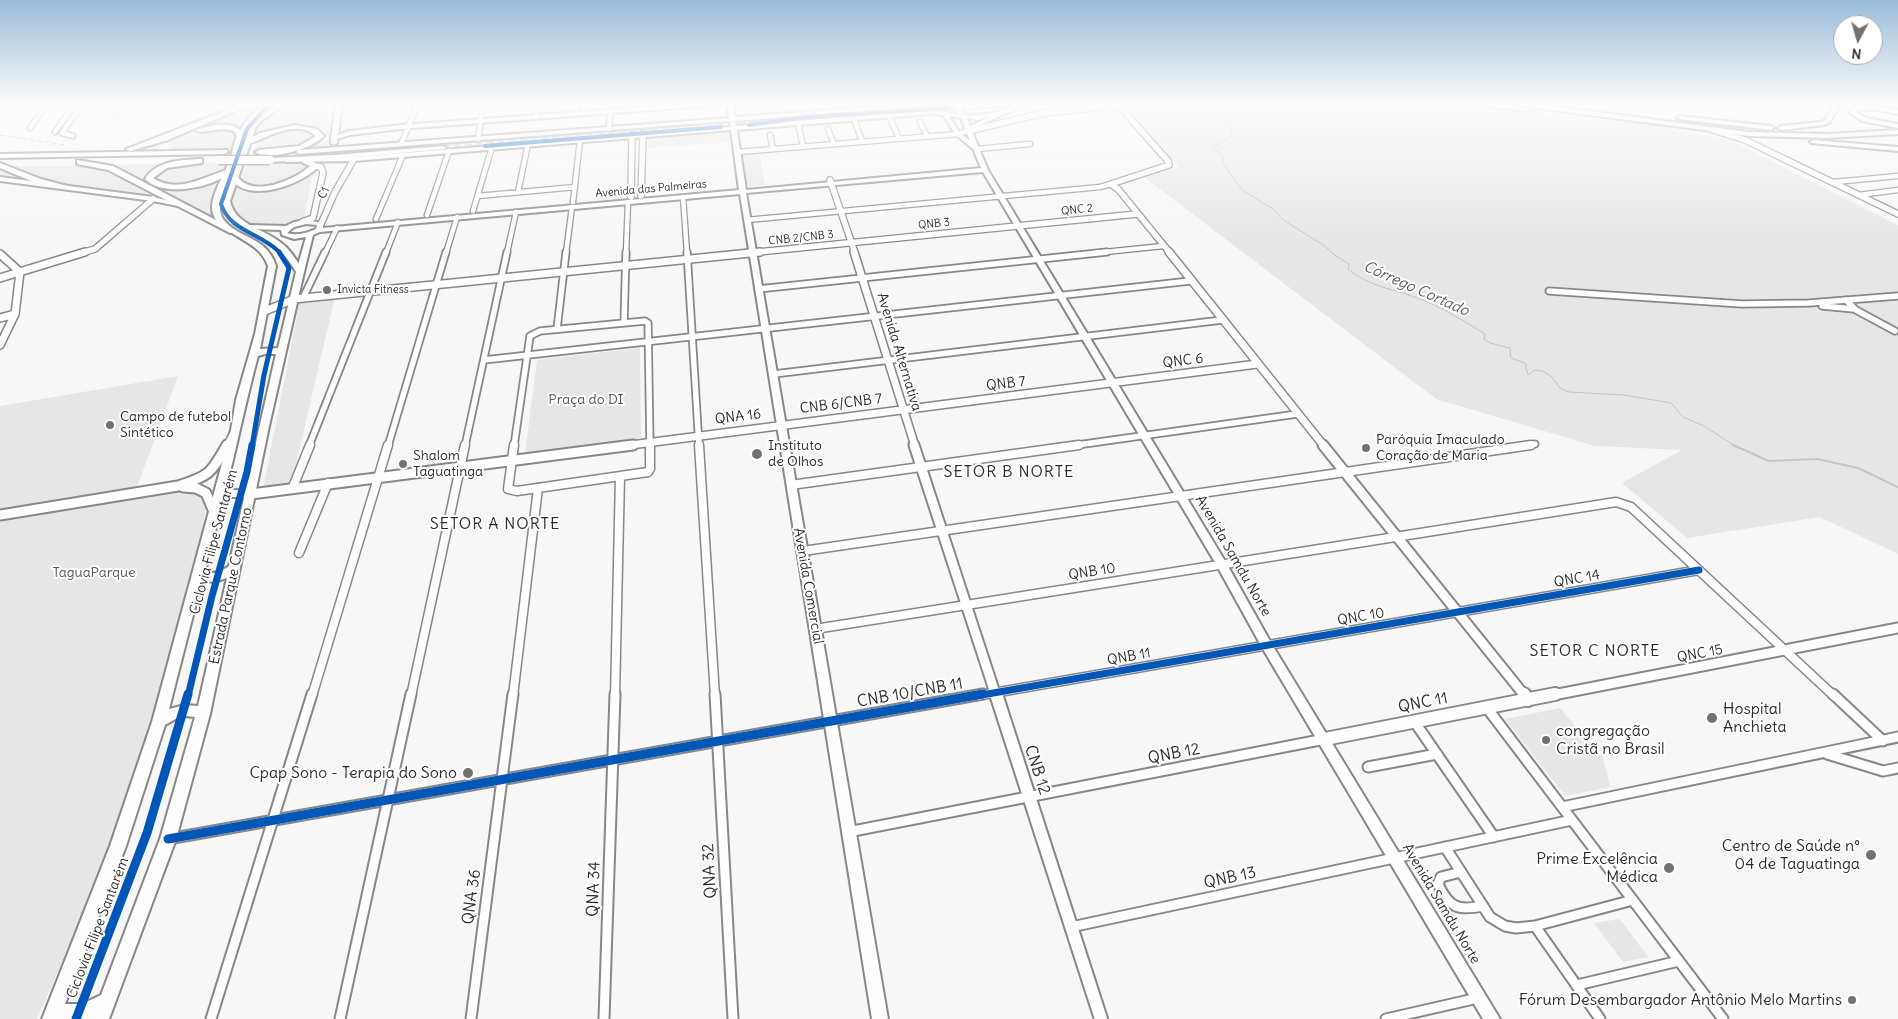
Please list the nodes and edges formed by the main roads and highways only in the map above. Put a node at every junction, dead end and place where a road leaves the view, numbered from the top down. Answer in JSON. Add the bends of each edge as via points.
{"nodes":[{"id":1,"x":108,"y":152,"type":"edge"},
{"id":2,"x":173,"y":152,"type":"edge"},
{"id":3,"x":234,"y":152,"type":"edge"},
{"id":4,"x":244,"y":152,"type":"edge"},
{"id":5,"x":286,"y":152,"type":"edge"},
{"id":6,"x":300,"y":152,"type":"junction"},
{"id":7,"x":306,"y":152,"type":"edge"},
{"id":8,"x":354,"y":152,"type":"edge"},
{"id":9,"x":401,"y":152,"type":"edge"},
{"id":10,"x":424,"y":152,"type":"edge"},
{"id":11,"x":738,"y":152,"type":"edge"},
{"id":12,"x":978,"y":152,"type":"edge"},
{"id":13,"x":180,"y":153,"type":"junction"},
{"id":14,"x":55,"y":155,"type":"junction"},
{"id":15,"x":0,"y":156,"type":"edge"},
{"id":16,"x":271,"y":156,"type":"junction"},
{"id":17,"x":199,"y":161,"type":"junction"},
{"id":18,"x":306,"y":161,"type":"junction"},
{"id":19,"x":80,"y":162,"type":"junction"},
{"id":20,"x":0,"y":164,"type":"edge"},
{"id":21,"x":984,"y":168,"type":"junction"},
{"id":22,"x":227,"y":172,"type":"junction"},
{"id":23,"x":0,"y":179,"type":"edge"},
{"id":24,"x":235,"y":179,"type":"junction"},
{"id":25,"x":71,"y":188,"type":"junction"},
{"id":26,"x":743,"y":189,"type":"junction"},
{"id":27,"x":698,"y":193,"type":"junction"},
{"id":28,"x":629,"y":199,"type":"junction"},
{"id":29,"x":183,"y":205,"type":"junction"},
{"id":30,"x":535,"y":208,"type":"junction"},
{"id":31,"x":491,"y":212,"type":"junction"},
{"id":32,"x":426,"y":217,"type":"junction"},
{"id":33,"x":353,"y":224,"type":"junction"},
{"id":34,"x":250,"y":227,"type":"junction"},
{"id":35,"x":320,"y":227,"type":"junction"},
{"id":36,"x":287,"y":228,"type":"junction"},
{"id":37,"x":233,"y":230,"type":"junction"},
{"id":38,"x":310,"y":234,"type":"junction"},
{"id":39,"x":300,"y":272,"type":"junction"},
{"id":40,"x":281,"y":351,"type":"junction"},
{"id":41,"x":254,"y":354,"type":"junction"},
{"id":42,"x":220,"y":492,"type":"junction"},
{"id":43,"x":251,"y":494,"type":"junction"},
{"id":44,"x":236,"y":568,"type":"junction"},
{"id":45,"x":198,"y":574,"type":"junction"},
{"id":46,"x":203,"y":714,"type":"junction"},
{"id":47,"x":159,"y":722,"type":"junction"},
{"id":48,"x":108,"y":1000,"type":"junction"},
{"id":49,"x":53,"y":1015,"type":"edge"},
{"id":50,"x":100,"y":1019,"type":"edge"},
{"id":51,"x":880,"y":1019,"type":"edge"},
{"id":52,"x":1492,"y":1019,"type":"edge"}],
"edges":[{"from":1,"to":14,"type":"highway"},
{"from":2,"to":13,"type":"highway"},
{"from":3,"to":22,"type":"main road"},
{"from":4,"to":24,"type":"main road"},
{"from":5,"to":16,"type":"highway"},
{"from":6,"to":7,"type":"main road"},
{"from":6,"to":8,"type":"main road"},
{"from":6,"to":16,"type":"main road"},
{"from":9,"to":16,"type":"main road","via":[[334,157]]},
{"from":10,"to":18,"type":"main road"},
{"from":11,"to":26,"type":"main road","name":"Avenida Comercial"},
{"from":12,"to":21,"type":"main road","name":"Avenida Samdu Norte"},
{"from":13,"to":14,"type":"highway"},
{"from":13,"to":16,"type":"highway","via":[[259,152]]},
{"from":14,"to":15,"type":"highway"},
{"from":16,"to":17,"type":"highway","bridge":true},
{"from":16,"to":18,"type":"main road"},
{"from":17,"to":19,"type":"highway"},
{"from":17,"to":22,"type":"highway","via":[[162,168],[149,179],[164,186],[187,186]]},
{"from":18,"to":24,"type":"highway","via":[[315,166],[300,177],[271,186],[247,188]]},
{"from":19,"to":20,"type":"highway"},
{"from":19,"to":29,"type":"highway","via":[[110,168]]},
{"from":20,"to":25,"type":"highway","via":[[39,180]]},
{"from":21,"to":26,"type":"main road","name":"Avenida das Palmeiras"},
{"from":21,"to":52,"type":"main road","name":"Avenida Samdu Norte"},
{"from":22,"to":37,"type":"main road","via":[[216,208],[219,219]]},
{"from":23,"to":25,"type":"main road"},
{"from":24,"to":34,"type":"main road","via":[[226,208],[233,217]]},
{"from":25,"to":29,"type":"main road"},
{"from":26,"to":27,"type":"main road","name":"Avenida das Palmeiras"},
{"from":26,"to":51,"type":"main road","name":"Avenida Comercial"},
{"from":27,"to":28,"type":"main road","name":"Avenida das Palmeiras"},
{"from":27,"to":28,"type":"main road","name":"Avenida das Palmeiras","via":[[683,197]]},
{"from":28,"to":30,"type":"main road","name":"Avenida das Palmeiras"},
{"from":29,"to":37,"type":"highway"},
{"from":30,"to":31,"type":"main road","name":"Avenida das Palmeiras"},
{"from":30,"to":31,"type":"main road","name":"Avenida das Palmeiras"},
{"from":31,"to":32,"type":"main road","name":"Avenida das Palmeiras"},
{"from":31,"to":32,"type":"main road","name":"Avenida das Palmeiras"},
{"from":32,"to":33,"type":"main road","name":"Avenida das Palmeiras"},
{"from":32,"to":33,"type":"main road","name":"Avenida das Palmeiras","via":[[376,219]]},
{"from":33,"to":35,"type":"main road","name":"Avenida das Palmeiras"},
{"from":33,"to":35,"type":"main road","name":"Avenida das Palmeiras","via":[[337,228]]},
{"from":34,"to":36,"type":"main road"},
{"from":34,"to":39,"type":"main road","via":[[278,244]]},
{"from":35,"to":36,"type":"main road","via":[[314,222],[302,222]]},
{"from":35,"to":38,"type":"main road"},
{"from":36,"to":38,"type":"main road","via":[[284,234],[288,236]]},
{"from":37,"to":41,"type":"main road","via":[[261,247],[270,257],[272,274]]},
{"from":38,"to":39,"type":"main road"},
{"from":39,"to":40,"type":"main road","name":"Estrada Parque Contorno","via":[[299,299]]},
{"from":40,"to":41,"type":"main road"},
{"from":40,"to":43,"type":"main road","name":"Estrada Parque Contorno"},
{"from":41,"to":42,"type":"main road"},
{"from":42,"to":43,"type":"main road"},
{"from":42,"to":45,"type":"main road"},
{"from":43,"to":44,"type":"main road","name":"Estrada Parque Contorno"},
{"from":44,"to":45,"type":"main road","via":[[215,577]]},
{"from":44,"to":46,"type":"main road","name":"Estrada Parque Contorno"},
{"from":45,"to":47,"type":"main road"},
{"from":46,"to":47,"type":"main road","via":[[195,710],[179,710]]},
{"from":46,"to":48,"type":"main road","name":"Estrada Parque Contorno","via":[[168,839]]},
{"from":47,"to":49,"type":"main road","via":[[118,846]]},
{"from":48,"to":49,"type":"main road","via":[[74,1016]]},
{"from":48,"to":50,"type":"main road","name":"Estrada Parque Contorno"}]}
